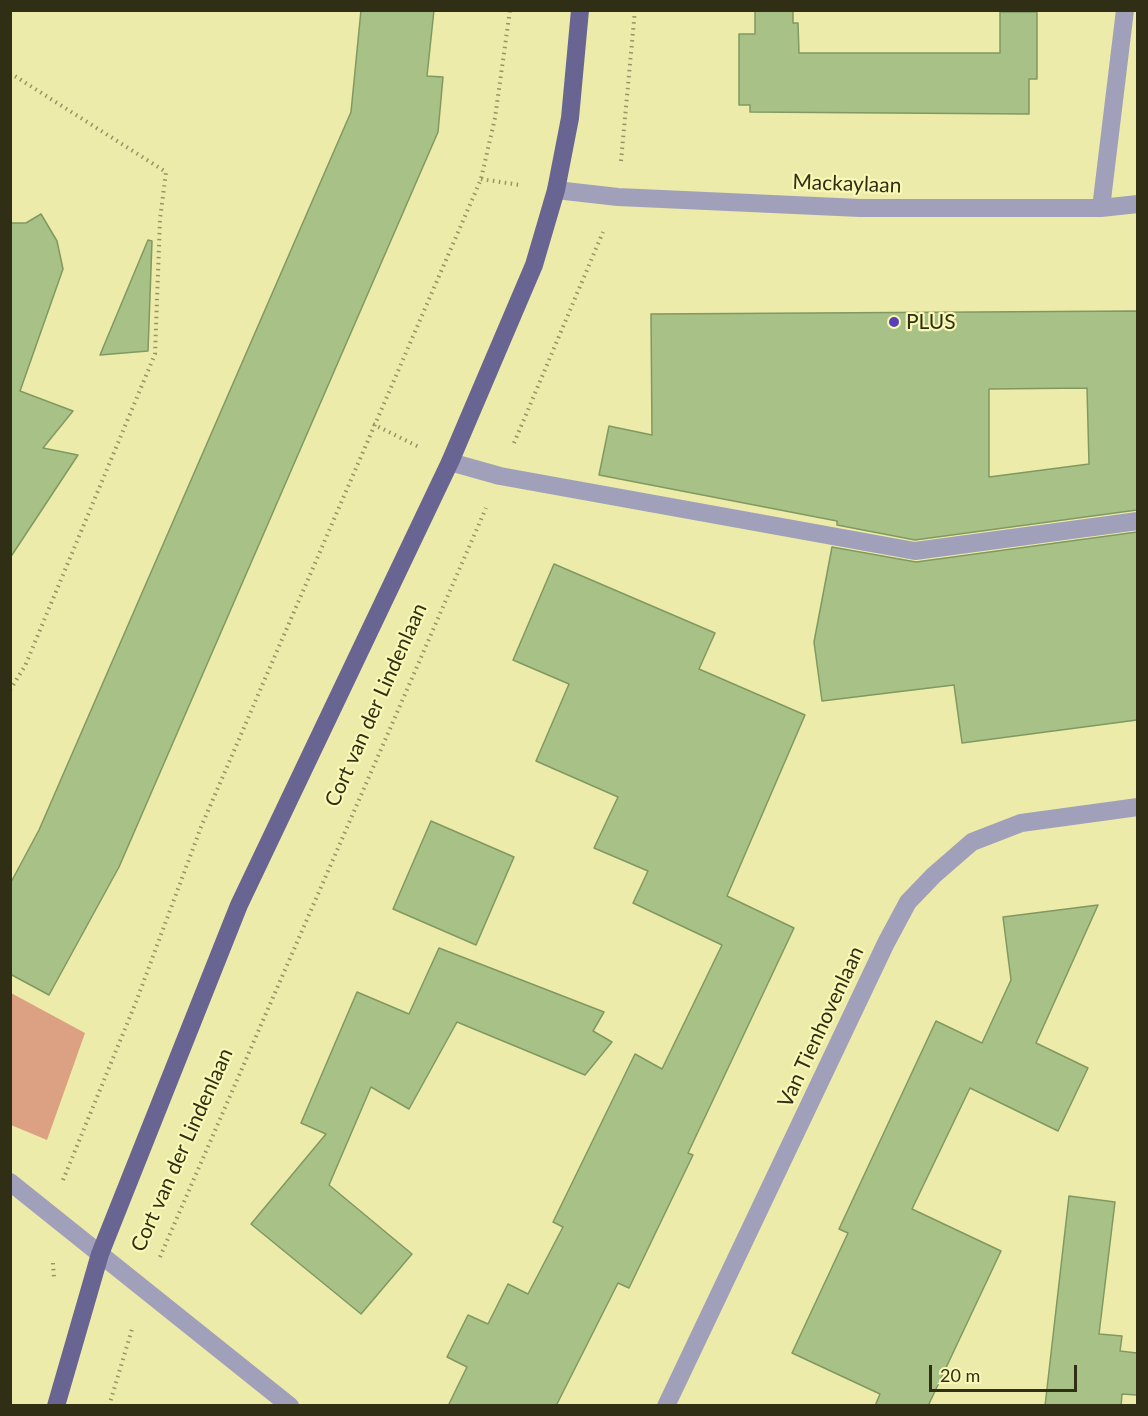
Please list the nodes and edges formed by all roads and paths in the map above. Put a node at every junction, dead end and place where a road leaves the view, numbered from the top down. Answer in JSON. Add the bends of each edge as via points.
{"nodes":[{"id":1,"x":510,"y":10,"type":"edge"},
{"id":2,"x":580,"y":10,"type":"edge"},
{"id":3,"x":635,"y":10,"type":"edge"},
{"id":4,"x":1125,"y":10,"type":"edge"},
{"id":5,"x":10,"y":73,"type":"edge"},
{"id":6,"x":556,"y":190,"type":"junction"},
{"id":7,"x":618,"y":197,"type":"junction"},
{"id":8,"x":1137,"y":204,"type":"edge"},
{"id":9,"x":1101,"y":208,"type":"junction"},
{"id":10,"x":373,"y":424,"type":"junction"},
{"id":11,"x":450,"y":462,"type":"junction"},
{"id":12,"x":500,"y":476,"type":"junction"},
{"id":13,"x":1137,"y":521,"type":"edge"},
{"id":14,"x":10,"y":690,"type":"edge"},
{"id":15,"x":1137,"y":807,"type":"edge"},
{"id":16,"x":10,"y":1182,"type":"edge"},
{"id":17,"x":49,"y":1213,"type":"junction"},
{"id":18,"x":100,"y":1254,"type":"junction"},
{"id":19,"x":54,"y":1286,"type":"dead end"},
{"id":20,"x":146,"y":1289,"type":"junction"},
{"id":21,"x":56,"y":1406,"type":"edge"},
{"id":22,"x":109,"y":1406,"type":"edge"},
{"id":23,"x":290,"y":1406,"type":"edge"},
{"id":24,"x":666,"y":1406,"type":"edge"}],
"edges":[{"from":1,"to":10,"type":"path","via":[[495,118],[481,179]]},
{"from":2,"to":6,"type":"main road","name":"Cort van der Lindenlaan","via":[[570,118]]},
{"from":3,"to":7,"type":"path","name":"Cort van der Lindenlaan"},
{"from":4,"to":9,"type":"street"},
{"from":5,"to":14,"type":"path","via":[[166,172],[160,219],[155,354],[25,666]]},
{"from":6,"to":7,"type":"street","name":"Mackaylaan"},
{"from":6,"to":11,"type":"main road","name":"Cort van der Lindenlaan","via":[[534,264]]},
{"from":7,"to":9,"type":"street","name":"Mackaylaan","via":[[860,208]]},
{"from":7,"to":12,"type":"path","name":"Cort van der Lindenlaan"},
{"from":8,"to":9,"type":"street","name":"Mackaylaan"},
{"from":10,"to":11,"type":"path"},
{"from":10,"to":17,"type":"path","via":[[201,827],[136,1002]]},
{"from":11,"to":12,"type":"street"},
{"from":11,"to":18,"type":"main road","name":"Cort van der Lindenlaan","via":[[239,905]]},
{"from":12,"to":13,"type":"street","via":[[915,551]]},
{"from":12,"to":20,"type":"path","name":"Cort van der Lindenlaan"},
{"from":15,"to":24,"type":"street","name":"Van Tienhovenlaan","via":[[1022,823],[972,842],[908,902]]},
{"from":16,"to":17,"type":"street"},
{"from":17,"to":18,"type":"street"},
{"from":17,"to":19,"type":"path"},
{"from":18,"to":20,"type":"street"},
{"from":18,"to":21,"type":"main road","name":"Cort van der Lindenlaan"},
{"from":20,"to":22,"type":"path","name":"Cort van der Lindenlaan"},
{"from":20,"to":23,"type":"street"}]}
